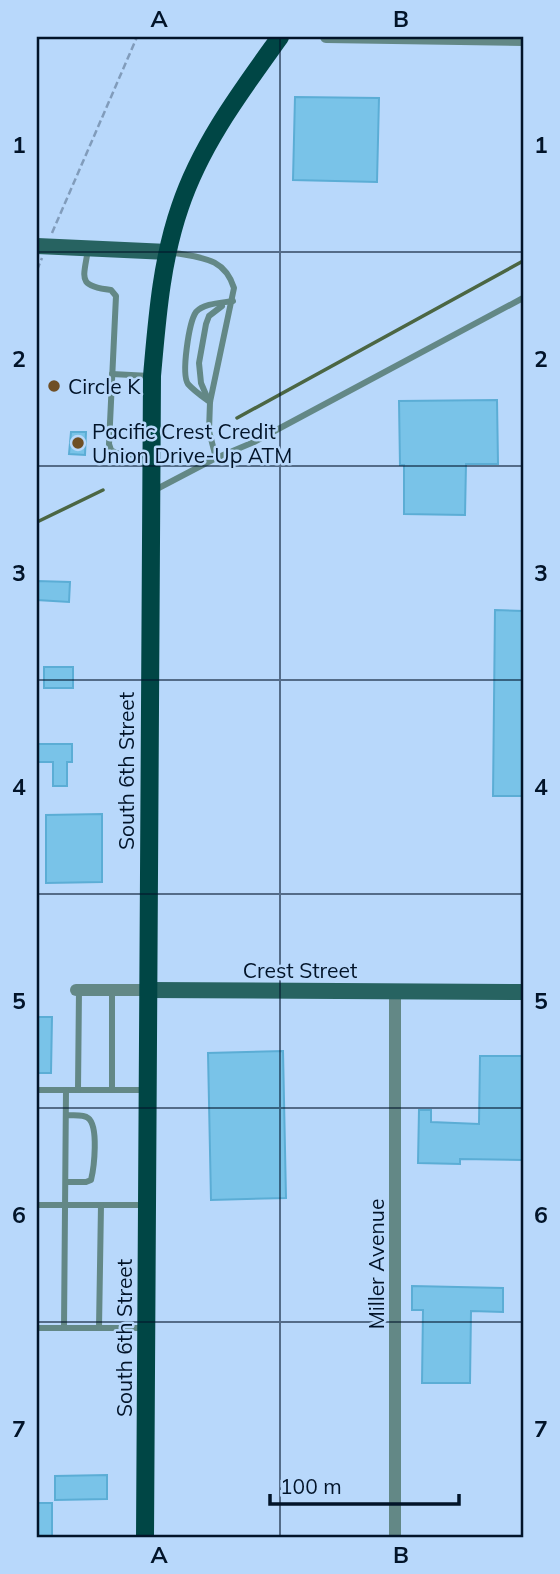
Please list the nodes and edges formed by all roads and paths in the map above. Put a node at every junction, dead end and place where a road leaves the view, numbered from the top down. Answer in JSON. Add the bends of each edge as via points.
{"nodes":[{"id":1,"x":137,"y":37,"type":"edge"},
{"id":2,"x":280,"y":37,"type":"edge"},
{"id":3,"x":326,"y":37,"type":"edge"},
{"id":4,"x":523,"y":40,"type":"edge"},
{"id":5,"x":42,"y":246,"type":"edge"},
{"id":6,"x":88,"y":248,"type":"junction"},
{"id":7,"x":168,"y":252,"type":"junction"},
{"id":8,"x":37,"y":270,"type":"edge"},
{"id":9,"x":523,"y":298,"type":"edge"},
{"id":10,"x":233,"y":301,"type":"junction"},
{"id":11,"x":112,"y":374,"type":"junction"},
{"id":12,"x":152,"y":376,"type":"junction"},
{"id":13,"x":210,"y":402,"type":"junction"},
{"id":14,"x":150,"y":456,"type":"junction"},
{"id":15,"x":216,"y":458,"type":"junction"},
{"id":16,"x":150,"y":493,"type":"junction"},
{"id":17,"x":78,"y":990,"type":"joint"},
{"id":18,"x":112,"y":990,"type":"junction"},
{"id":19,"x":148,"y":990,"type":"junction"},
{"id":20,"x":395,"y":992,"type":"junction"},
{"id":21,"x":523,"y":992,"type":"edge"},
{"id":22,"x":37,"y":1090,"type":"edge"},
{"id":23,"x":66,"y":1090,"type":"junction"},
{"id":24,"x":78,"y":1090,"type":"junction"},
{"id":25,"x":112,"y":1090,"type":"junction"},
{"id":26,"x":148,"y":1090,"type":"junction"},
{"id":27,"x":66,"y":1115,"type":"junction"},
{"id":28,"x":66,"y":1182,"type":"junction"},
{"id":29,"x":37,"y":1205,"type":"edge"},
{"id":30,"x":66,"y":1205,"type":"junction"},
{"id":31,"x":101,"y":1205,"type":"junction"},
{"id":32,"x":147,"y":1205,"type":"junction"},
{"id":33,"x":37,"y":1328,"type":"edge"},
{"id":34,"x":64,"y":1328,"type":"junction"},
{"id":35,"x":99,"y":1328,"type":"junction"},
{"id":36,"x":146,"y":1328,"type":"junction"},
{"id":37,"x":145,"y":1537,"type":"edge"},
{"id":38,"x":395,"y":1537,"type":"edge"}],
"edges":[{"from":1,"to":5,"type":"path"},
{"from":2,"to":7,"type":"main road","name":"South 6th Street","via":[[234,100],[202,157],[180,206]]},
{"from":3,"to":4,"type":"street"},
{"from":5,"to":6,"type":"street"},
{"from":5,"to":8,"type":"path"},
{"from":6,"to":7,"type":"street"},
{"from":6,"to":11,"type":"lane","via":[[87,284],[111,290],[116,296]]},
{"from":7,"to":10,"type":"lane","via":[[214,261],[231,277]]},
{"from":7,"to":12,"type":"main road","name":"South 6th Street"},
{"from":9,"to":15,"type":"lane"},
{"from":10,"to":13,"type":"lane"},
{"from":10,"to":13,"type":"lane","via":[[216,309],[206,324],[198,374]]},
{"from":10,"to":13,"type":"lane","via":[[204,307],[192,321],[185,378]]},
{"from":11,"to":12,"type":"lane"},
{"from":11,"to":14,"type":"lane","via":[[111,450]]},
{"from":12,"to":14,"type":"main road","name":"South 6th Street"},
{"from":13,"to":15,"type":"lane","via":[[209,431]]},
{"from":14,"to":16,"type":"main road","name":"South 6th Street"},
{"from":15,"to":16,"type":"lane"},
{"from":16,"to":19,"type":"main road","name":"South 6th Street"},
{"from":17,"to":18,"type":"street","name":"Crest Street"},
{"from":17,"to":24,"type":"lane"},
{"from":18,"to":19,"type":"street","name":"Crest Street"},
{"from":18,"to":25,"type":"lane"},
{"from":19,"to":20,"type":"street","name":"Crest Street"},
{"from":19,"to":26,"type":"main road","name":"South 6th Street"},
{"from":20,"to":21,"type":"street","name":"Crest Street"},
{"from":20,"to":38,"type":"street","name":"Miller Avenue"},
{"from":22,"to":23,"type":"lane"},
{"from":23,"to":24,"type":"lane"},
{"from":23,"to":27,"type":"lane"},
{"from":24,"to":25,"type":"lane"},
{"from":25,"to":26,"type":"lane"},
{"from":26,"to":32,"type":"main road","name":"South 6th Street"},
{"from":27,"to":28,"type":"lane"},
{"from":27,"to":28,"type":"lane","via":[[92,1121],[94,1170],[91,1180]]},
{"from":28,"to":30,"type":"lane"},
{"from":29,"to":30,"type":"lane"},
{"from":30,"to":31,"type":"lane"},
{"from":30,"to":34,"type":"lane"},
{"from":31,"to":32,"type":"lane"},
{"from":31,"to":35,"type":"lane"},
{"from":32,"to":36,"type":"main road","name":"South 6th Street"},
{"from":33,"to":34,"type":"lane"},
{"from":34,"to":35,"type":"lane"},
{"from":35,"to":36,"type":"lane"},
{"from":36,"to":37,"type":"main road","name":"South 6th Street"}]}
